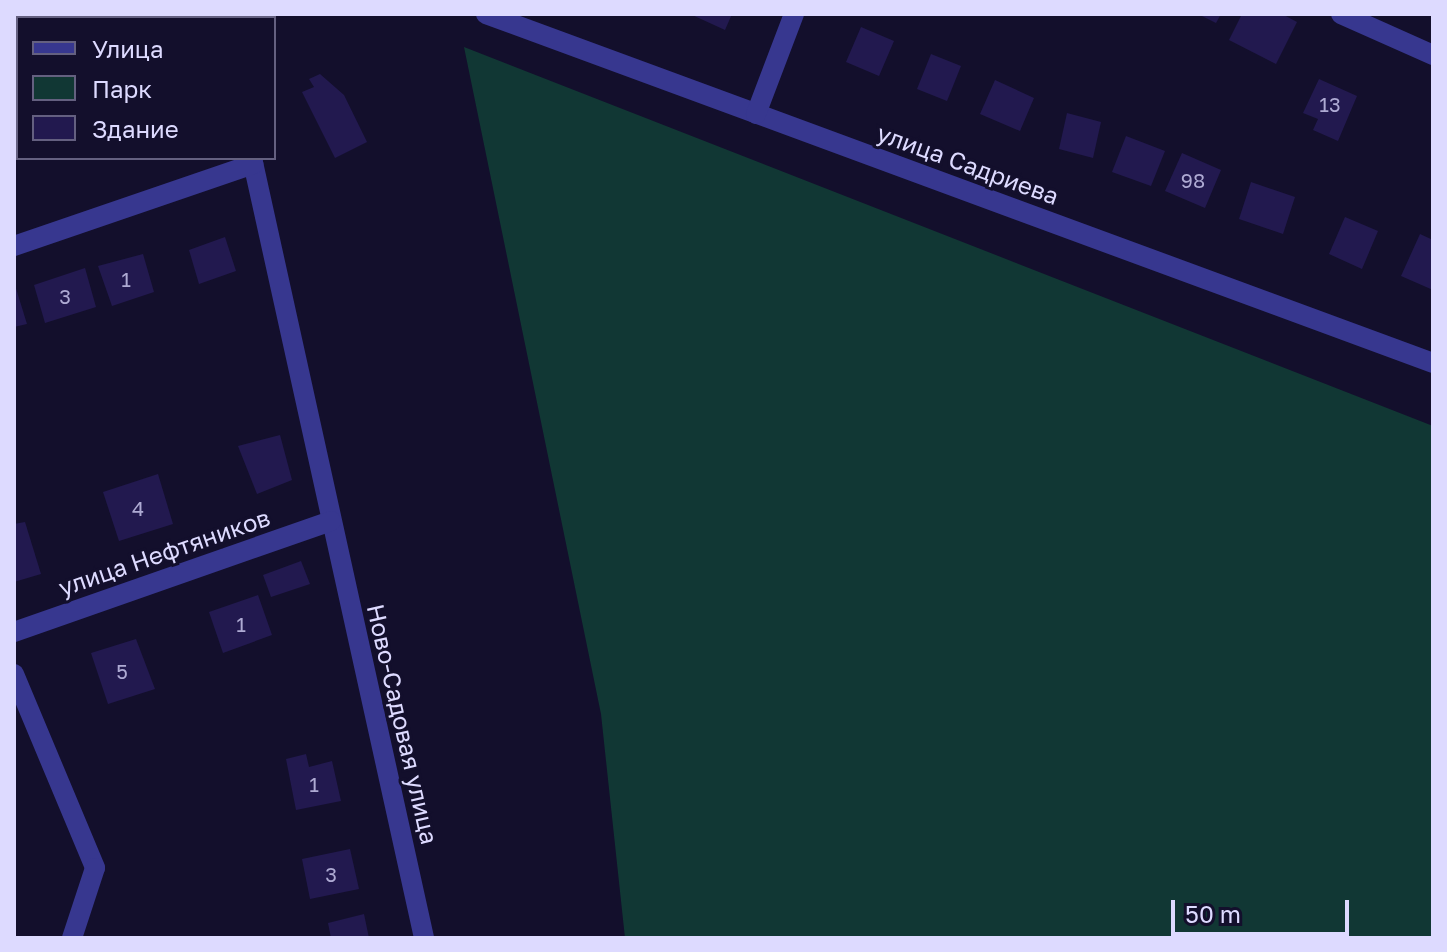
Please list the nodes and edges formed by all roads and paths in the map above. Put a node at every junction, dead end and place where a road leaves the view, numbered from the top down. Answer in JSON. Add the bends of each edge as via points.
{"nodes":[{"id":1,"x":486,"y":14,"type":"edge"},
{"id":2,"x":794,"y":14,"type":"edge"},
{"id":3,"x":1341,"y":14,"type":"edge"},
{"id":4,"x":1433,"y":55,"type":"edge"},
{"id":5,"x":756,"y":114,"type":"junction"},
{"id":6,"x":252,"y":161,"type":"edge"},
{"id":7,"x":14,"y":246,"type":"edge"},
{"id":8,"x":1433,"y":363,"type":"edge"},
{"id":9,"x":331,"y":521,"type":"junction"},
{"id":10,"x":14,"y":632,"type":"edge"},
{"id":11,"x":14,"y":674,"type":"edge"},
{"id":12,"x":72,"y":938,"type":"edge"},
{"id":13,"x":424,"y":938,"type":"edge"}],
"edges":[{"from":1,"to":5,"type":"street","name":"улица Садриева"},
{"from":2,"to":5,"type":"street"},
{"from":3,"to":4,"type":"street"},
{"from":5,"to":8,"type":"street","name":"улица Садриева"},
{"from":6,"to":7,"type":"street"},
{"from":6,"to":9,"type":"street","name":"Ново-Садовая улица"},
{"from":9,"to":10,"type":"street","name":"улица Нефтяников"},
{"from":9,"to":13,"type":"street","name":"Ново-Садовая улица"},
{"from":11,"to":12,"type":"street","via":[[95,868]]}]}
